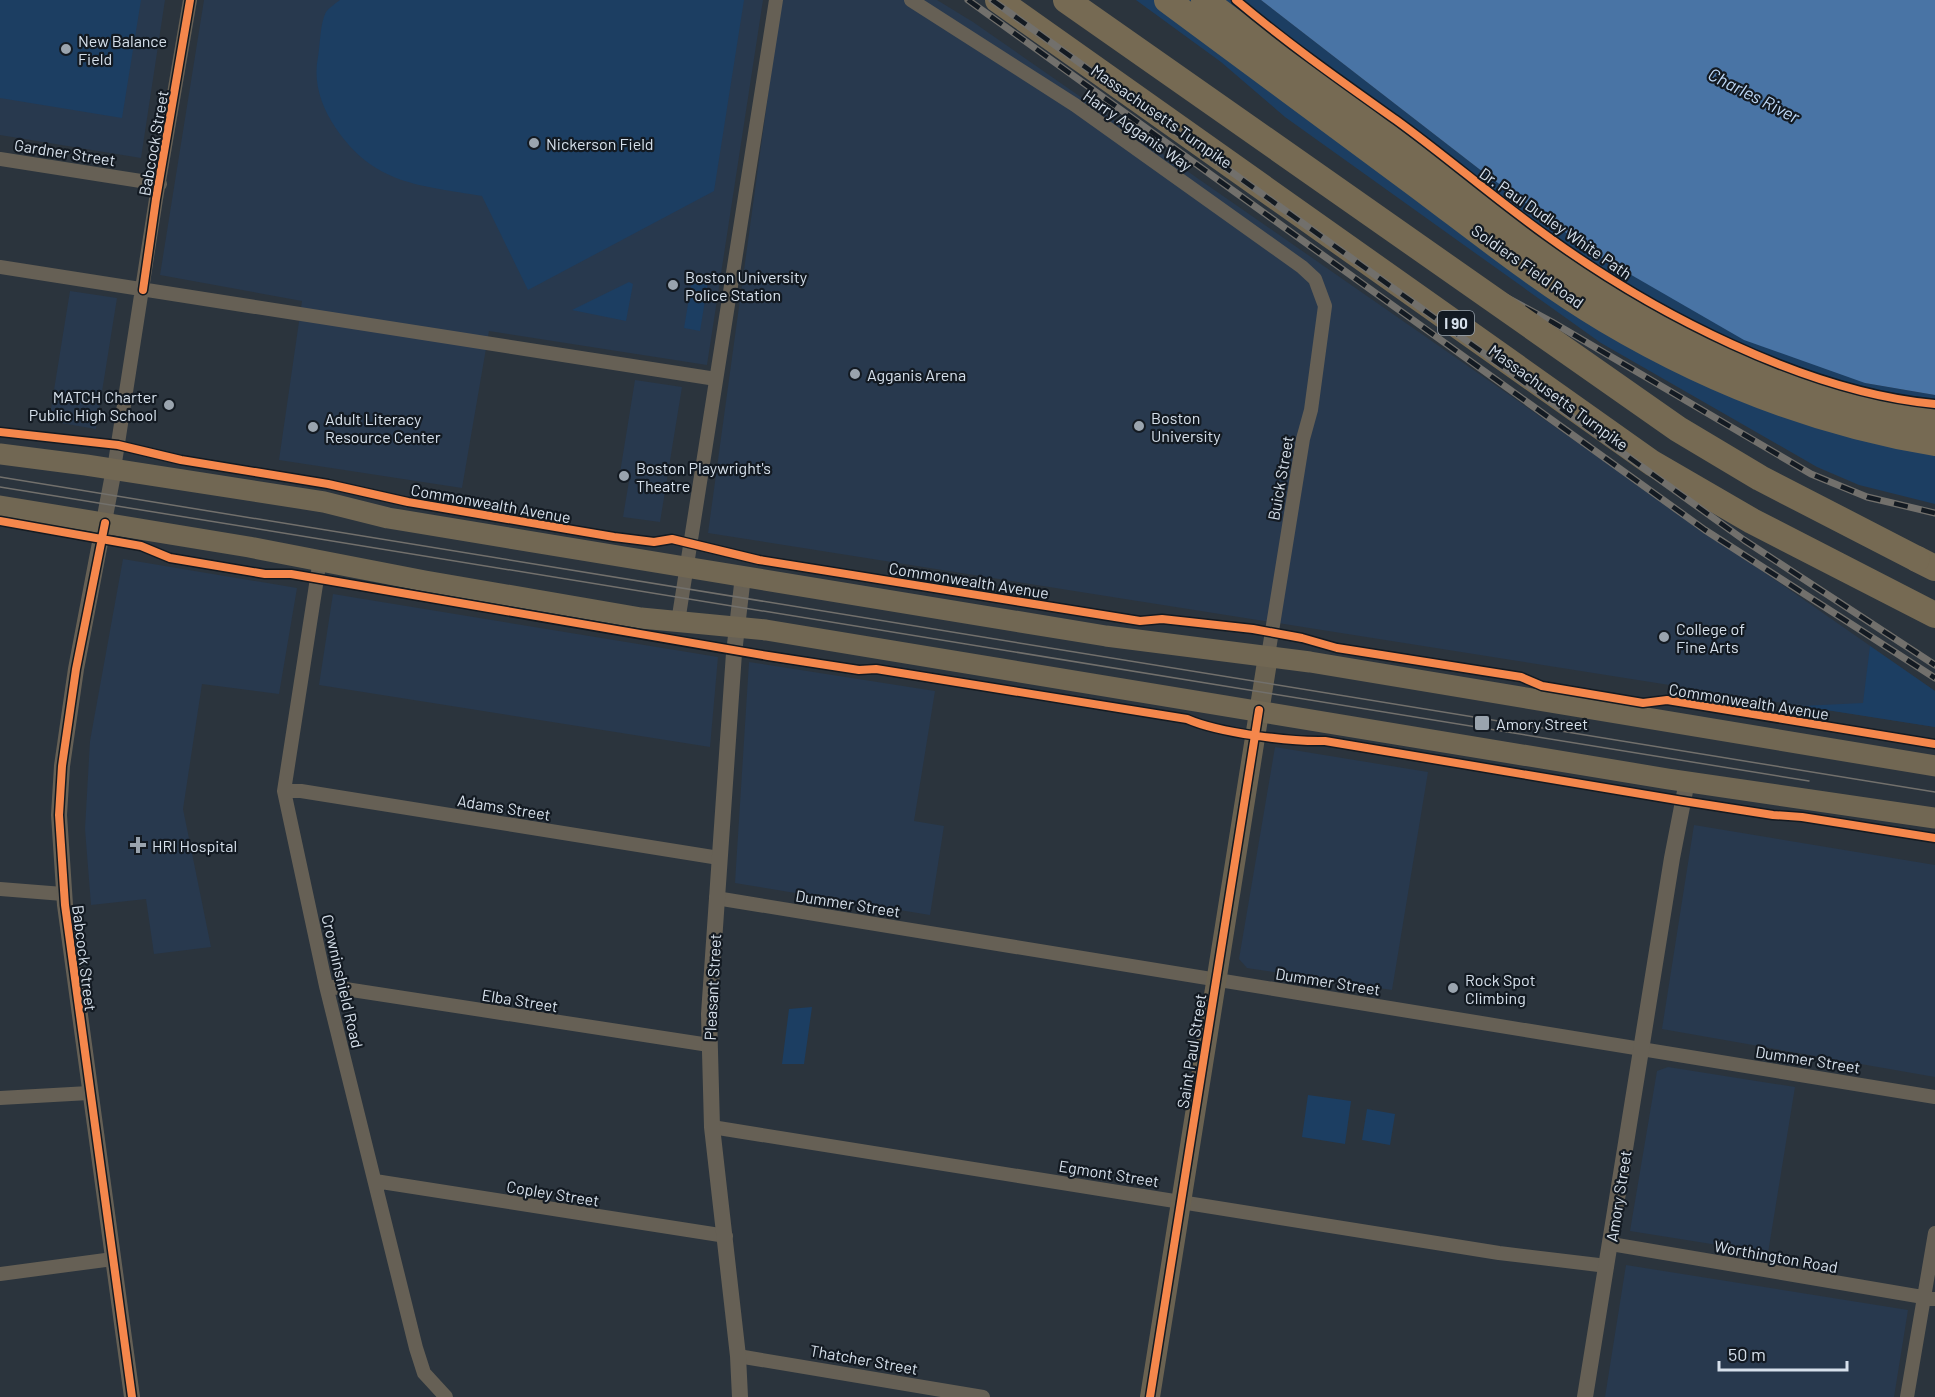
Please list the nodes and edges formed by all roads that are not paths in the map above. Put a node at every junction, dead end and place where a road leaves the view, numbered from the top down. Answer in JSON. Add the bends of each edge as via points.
{"nodes":[{"id":1,"x":190,"y":0,"type":"edge"},
{"id":2,"x":776,"y":0,"type":"edge"},
{"id":3,"x":911,"y":0,"type":"edge"},
{"id":4,"x":998,"y":0,"type":"edge"},
{"id":5,"x":1066,"y":0,"type":"edge"},
{"id":6,"x":1167,"y":0,"type":"edge"},
{"id":7,"x":1204,"y":0,"type":"edge"},
{"id":8,"x":0,"y":159,"type":"edge"},
{"id":9,"x":160,"y":184,"type":"junction"},
{"id":10,"x":0,"y":267,"type":"edge"},
{"id":11,"x":143,"y":290,"type":"junction"},
{"id":12,"x":1325,"y":306,"type":"joint"},
{"id":13,"x":716,"y":379,"type":"junction"},
{"id":14,"x":1935,"y":421,"type":"edge"},
{"id":15,"x":1935,"y":443,"type":"edge"},
{"id":16,"x":0,"y":454,"type":"edge"},
{"id":17,"x":114,"y":469,"type":"junction"},
{"id":18,"x":0,"y":506,"type":"edge"},
{"id":19,"x":105,"y":523,"type":"junction"},
{"id":20,"x":320,"y":559,"type":"junction"},
{"id":21,"x":1926,"y":564,"type":"edge"},
{"id":22,"x":687,"y":567,"type":"junction"},
{"id":23,"x":743,"y":576,"type":"junction"},
{"id":24,"x":1935,"y":615,"type":"edge"},
{"id":25,"x":678,"y":622,"type":"junction"},
{"id":26,"x":736,"y":627,"type":"junction"},
{"id":27,"x":1268,"y":656,"type":"junction"},
{"id":28,"x":1259,"y":710,"type":"junction"},
{"id":29,"x":1935,"y":766,"type":"edge"},
{"id":30,"x":1687,"y":782,"type":"junction"},
{"id":31,"x":284,"y":790,"type":"junction"},
{"id":32,"x":1935,"y":818,"type":"edge"},
{"id":33,"x":719,"y":858,"type":"junction"},
{"id":34,"x":0,"y":890,"type":"edge"},
{"id":35,"x":63,"y":894,"type":"junction"},
{"id":36,"x":716,"y":898,"type":"junction"},
{"id":37,"x":1216,"y":980,"type":"junction"},
{"id":38,"x":326,"y":986,"type":"junction"},
{"id":39,"x":709,"y":1045,"type":"junction"},
{"id":40,"x":1642,"y":1048,"type":"junction"},
{"id":41,"x":89,"y":1093,"type":"junction"},
{"id":42,"x":1935,"y":1097,"type":"edge"},
{"id":43,"x":0,"y":1098,"type":"edge"},
{"id":44,"x":712,"y":1127,"type":"junction"},
{"id":45,"x":375,"y":1181,"type":"junction"},
{"id":46,"x":1180,"y":1201,"type":"junction"},
{"id":47,"x":1935,"y":1233,"type":"edge"},
{"id":48,"x":726,"y":1236,"type":"junction"},
{"id":49,"x":1611,"y":1244,"type":"junction"},
{"id":50,"x":113,"y":1259,"type":"junction"},
{"id":51,"x":1607,"y":1266,"type":"junction"},
{"id":52,"x":0,"y":1274,"type":"edge"},
{"id":53,"x":1929,"y":1298,"type":"edge"},
{"id":54,"x":738,"y":1356,"type":"junction"},
{"id":55,"x":132,"y":1397,"type":"edge"},
{"id":56,"x":446,"y":1397,"type":"edge"},
{"id":57,"x":740,"y":1397,"type":"edge"},
{"id":58,"x":983,"y":1397,"type":"edge"},
{"id":59,"x":1150,"y":1397,"type":"edge"},
{"id":60,"x":1585,"y":1397,"type":"edge"},
{"id":61,"x":1907,"y":1397,"type":"edge"}],
"edges":[{"from":1,"to":9,"type":"street","name":"Babcock Street"},
{"from":2,"to":13,"type":"street"},
{"from":3,"to":12,"type":"street","name":"Harry Agganis Way","via":[[1075,105],[1302,267],[1315,279]]},
{"from":4,"to":24,"type":"highway","name":"Massachusetts Turnpike","number":"I 90","via":[[1652,463],[1752,521]]},
{"from":5,"to":21,"type":"highway","number":"I 90","bridge":true,"via":[[1678,429],[1760,478]]},
{"from":6,"to":15,"type":"highway","name":"Soldiers Field Road","via":[[1605,320],[1688,364],[1776,401],[1862,428]]},
{"from":7,"to":14,"type":"highway","name":"Soldiers Field Road","via":[[1542,251],[1616,301],[1698,344],[1784,381],[1868,407]]},
{"from":8,"to":9,"type":"street","name":"Gardner Street"},
{"from":9,"to":11,"type":"street","name":"Babcock Street"},
{"from":10,"to":11,"type":"street"},
{"from":11,"to":13,"type":"street"},
{"from":11,"to":17,"type":"street","name":"Babcock Street"},
{"from":12,"to":27,"type":"street","name":"Buick Street"},
{"from":13,"to":22,"type":"street"},
{"from":16,"to":17,"type":"main road","name":"Commonwealth Avenue"},
{"from":17,"to":19,"type":"street","name":"Babcock Street"},
{"from":17,"to":22,"type":"main road","name":"Commonwealth Avenue"},
{"from":18,"to":19,"type":"main road"},
{"from":19,"to":20,"type":"main road"},
{"from":19,"to":35,"type":"street","name":"Babcock Street","via":[[76,669],[62,766]]},
{"from":20,"to":25,"type":"main road","via":[[525,599]]},
{"from":20,"to":31,"type":"street","name":"Crowninshield Road"},
{"from":22,"to":23,"type":"main road","name":"Commonwealth Avenue"},
{"from":22,"to":25,"type":"street"},
{"from":23,"to":26,"type":"street","name":"Pleasant Street"},
{"from":23,"to":27,"type":"main road","name":"Commonwealth Avenue","via":[[1106,636]]},
{"from":25,"to":26,"type":"main road"},
{"from":26,"to":28,"type":"main road"},
{"from":26,"to":33,"type":"street","name":"Pleasant Street"},
{"from":27,"to":28,"type":"main road","name":"Saint Paul Street"},
{"from":27,"to":29,"type":"main road","name":"Commonwealth Avenue"},
{"from":28,"to":30,"type":"main road"},
{"from":28,"to":37,"type":"main road","name":"Saint Paul Street"},
{"from":30,"to":32,"type":"main road"},
{"from":30,"to":40,"type":"street","name":"Amory Street"},
{"from":31,"to":33,"type":"street","name":"Adams Street"},
{"from":31,"to":38,"type":"street","name":"Crowninshield Road"},
{"from":33,"to":36,"type":"street","name":"Pleasant Street"},
{"from":34,"to":35,"type":"street"},
{"from":35,"to":41,"type":"street","name":"Babcock Street"},
{"from":36,"to":37,"type":"street","name":"Dummer Street"},
{"from":36,"to":39,"type":"street","name":"Pleasant Street"},
{"from":37,"to":40,"type":"street","name":"Dummer Street"},
{"from":37,"to":46,"type":"main road","name":"Saint Paul Street"},
{"from":38,"to":39,"type":"street","name":"Elba Street"},
{"from":38,"to":45,"type":"street","name":"Crowninshield Road"},
{"from":39,"to":44,"type":"street","name":"Pleasant Street"},
{"from":40,"to":42,"type":"street","name":"Dummer Street"},
{"from":40,"to":49,"type":"street","name":"Amory Street"},
{"from":41,"to":43,"type":"street"},
{"from":41,"to":50,"type":"street","name":"Babcock Street"},
{"from":44,"to":46,"type":"street","name":"Egmont Street"},
{"from":44,"to":48,"type":"street","name":"Pleasant Street"},
{"from":45,"to":48,"type":"street","name":"Copley Street"},
{"from":45,"to":56,"type":"street","name":"Crowninshield Road","via":[[424,1373]]},
{"from":46,"to":51,"type":"street","name":"Egmont Street","via":[[1499,1253]]},
{"from":46,"to":59,"type":"main road","name":"Saint Paul Street"},
{"from":47,"to":53,"type":"street"},
{"from":48,"to":54,"type":"street","name":"Pleasant Street"},
{"from":49,"to":51,"type":"street","name":"Amory Street"},
{"from":49,"to":53,"type":"street","name":"Worthington Road"},
{"from":50,"to":52,"type":"street"},
{"from":50,"to":55,"type":"street","name":"Babcock Street"},
{"from":51,"to":60,"type":"street","name":"Amory Street"},
{"from":53,"to":61,"type":"street"},
{"from":54,"to":57,"type":"street","name":"Pleasant Street"},
{"from":54,"to":58,"type":"street","name":"Thatcher Street"}]}
